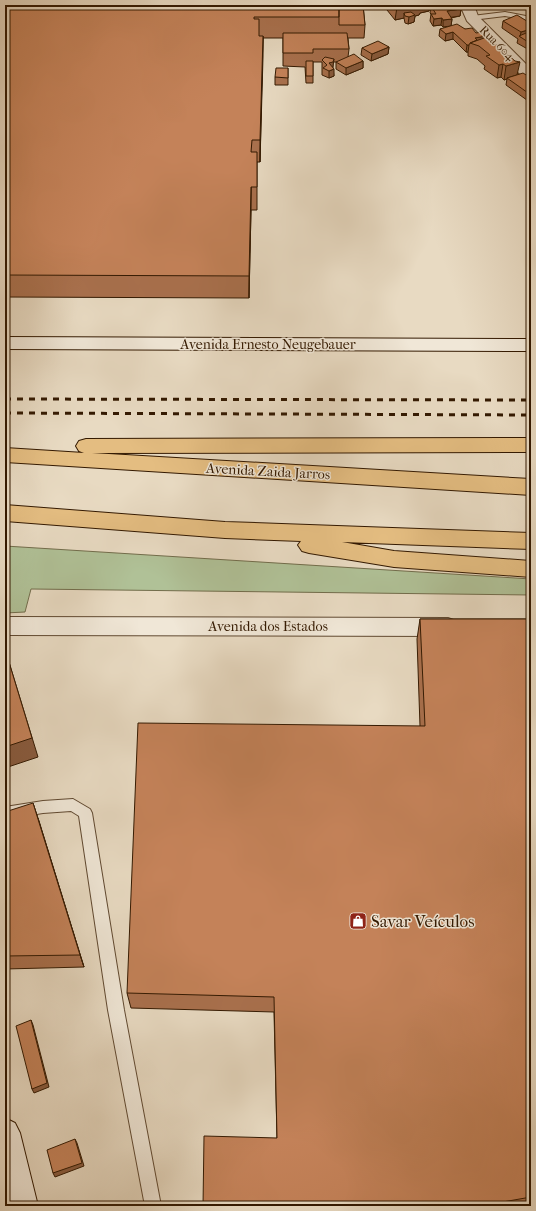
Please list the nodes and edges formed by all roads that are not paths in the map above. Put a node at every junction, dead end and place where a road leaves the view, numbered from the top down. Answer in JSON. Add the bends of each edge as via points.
{"nodes":[{"id":1,"x":470,"y":12,"type":"edge"},
{"id":2,"x":531,"y":19,"type":"edge"},
{"id":3,"x":531,"y":77,"type":"edge"},
{"id":4,"x":5,"y":343,"type":"edge"},
{"id":5,"x":531,"y":345,"type":"edge"},
{"id":6,"x":531,"y":445,"type":"edge"},
{"id":7,"x":5,"y":446,"type":"edge"},
{"id":8,"x":5,"y":455,"type":"edge"},
{"id":9,"x":531,"y":487,"type":"edge"},
{"id":10,"x":5,"y":513,"type":"edge"},
{"id":11,"x":225,"y":530,"type":"junction"},
{"id":12,"x":531,"y":541,"type":"edge"},
{"id":13,"x":531,"y":569,"type":"edge"},
{"id":14,"x":5,"y":626,"type":"edge"},
{"id":15,"x":467,"y":627,"type":"edge"},
{"id":16,"x":5,"y":814,"type":"edge"},
{"id":17,"x":5,"y":1133,"type":"edge"},
{"id":18,"x":23,"y":1206,"type":"edge"},
{"id":19,"x":153,"y":1206,"type":"edge"}],
"edges":[{"from":1,"to":2,"type":"lane","via":[[505,14]]},
{"from":1,"to":3,"type":"street","name":"Rua 604"},
{"from":4,"to":5,"type":"street","name":"Avenida Ernesto Neugebauer"},
{"from":6,"to":7,"type":"highway"},
{"from":8,"to":9,"type":"highway","name":"Avenida Zaida Jarros"},
{"from":10,"to":11,"type":"highway"},
{"from":11,"to":12,"type":"highway"},
{"from":11,"to":13,"type":"highway","via":[[394,559]]},
{"from":14,"to":15,"type":"street","name":"Avenida dos Estados"},
{"from":16,"to":19,"type":"lane","via":[[73,805],[85,813],[102,934],[133,1111]]},
{"from":17,"to":18,"type":"street"}]}
